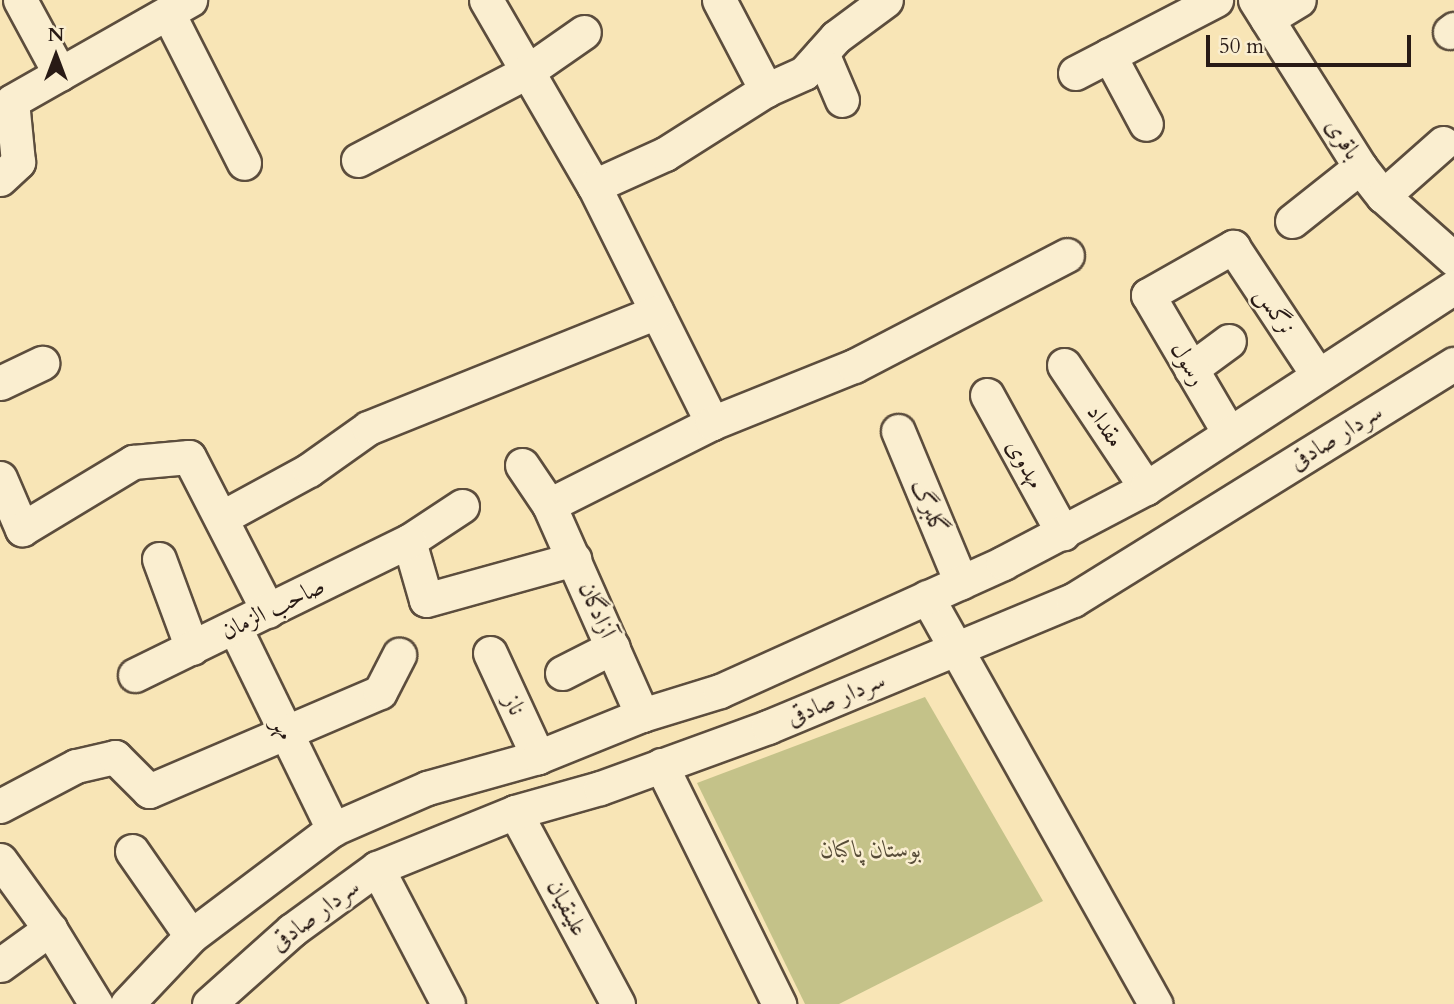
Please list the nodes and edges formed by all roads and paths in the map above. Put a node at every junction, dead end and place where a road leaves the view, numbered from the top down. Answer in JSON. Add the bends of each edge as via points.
{"nodes":[{"id":1,"x":20,"y":0,"type":"edge"},
{"id":2,"x":486,"y":0,"type":"edge"},
{"id":3,"x":719,"y":0,"type":"edge"},
{"id":4,"x":886,"y":0,"type":"edge"},
{"id":5,"x":1216,"y":0,"type":"edge"},
{"id":6,"x":1299,"y":0,"type":"edge"},
{"id":7,"x":179,"y":6,"type":"edge"},
{"id":8,"x":1261,"y":10,"type":"edge"},
{"id":9,"x":584,"y":33,"type":"dead end"},
{"id":10,"x":822,"y":53,"type":"junction"},
{"id":11,"x":1109,"y":55,"type":"junction"},
{"id":12,"x":528,"y":71,"type":"junction"},
{"id":13,"x":1075,"y":73,"type":"dead end"},
{"id":14,"x":60,"y":74,"type":"junction"},
{"id":15,"x":766,"y":90,"type":"junction"},
{"id":16,"x":842,"y":100,"type":"dead end"},
{"id":17,"x":1146,"y":124,"type":"dead end"},
{"id":18,"x":1443,"y":144,"type":"dead end"},
{"id":19,"x":358,"y":160,"type":"dead end"},
{"id":20,"x":244,"y":163,"type":"dead end"},
{"id":21,"x":1360,"y":167,"type":"junction"},
{"id":22,"x":0,"y":179,"type":"edge"},
{"id":23,"x":594,"y":186,"type":"junction"},
{"id":24,"x":1383,"y":196,"type":"junction"},
{"id":25,"x":1292,"y":221,"type":"dead end"},
{"id":26,"x":1233,"y":247,"type":"joint"},
{"id":27,"x":1067,"y":255,"type":"dead end"},
{"id":28,"x":1454,"y":259,"type":"edge"},
{"id":29,"x":1454,"y":287,"type":"edge"},
{"id":30,"x":657,"y":312,"type":"junction"},
{"id":31,"x":1229,"y":341,"type":"dead end"},
{"id":32,"x":42,"y":363,"type":"dead end"},
{"id":33,"x":1454,"y":364,"type":"edge"},
{"id":34,"x":1064,"y":365,"type":"dead end"},
{"id":35,"x":1191,"y":369,"type":"junction"},
{"id":36,"x":1317,"y":374,"type":"junction"},
{"id":37,"x":0,"y":383,"type":"edge"},
{"id":38,"x":987,"y":395,"type":"dead end"},
{"id":39,"x":712,"y":424,"type":"junction"},
{"id":40,"x":898,"y":431,"type":"dead end"},
{"id":41,"x":1229,"y":433,"type":"junction"},
{"id":42,"x":522,"y":465,"type":"dead end"},
{"id":43,"x":0,"y":478,"type":"edge"},
{"id":44,"x":1146,"y":488,"type":"junction"},
{"id":45,"x":550,"y":505,"type":"junction"},
{"id":46,"x":462,"y":506,"type":"dead end"},
{"id":47,"x":221,"y":518,"type":"junction"},
{"id":48,"x":1063,"y":533,"type":"junction"},
{"id":49,"x":409,"y":541,"type":"junction"},
{"id":50,"x":159,"y":559,"type":"dead end"},
{"id":51,"x":574,"y":559,"type":"junction"},
{"id":52,"x":961,"y":582,"type":"junction"},
{"id":53,"x":927,"y":597,"type":"junction"},
{"id":54,"x":268,"y":611,"type":"junction"},
{"id":55,"x":235,"y":628,"type":"junction"},
{"id":56,"x":614,"y":647,"type":"junction"},
{"id":57,"x":192,"y":648,"type":"junction"},
{"id":58,"x":956,"y":649,"type":"junction"},
{"id":59,"x":491,"y":653,"type":"dead end"},
{"id":60,"x":399,"y":655,"type":"dead end"},
{"id":61,"x":562,"y":673,"type":"dead end"},
{"id":62,"x":135,"y":675,"type":"dead end"},
{"id":63,"x":720,"y":691,"type":"junction"},
{"id":64,"x":642,"y":715,"type":"junction"},
{"id":65,"x":285,"y":733,"type":"junction"},
{"id":66,"x":741,"y":737,"type":"junction"},
{"id":67,"x":538,"y":757,"type":"junction"},
{"id":68,"x":661,"y":765,"type":"junction"},
{"id":69,"x":0,"y":806,"type":"edge"},
{"id":70,"x":515,"y":812,"type":"junction"},
{"id":71,"x":333,"y":829,"type":"junction"},
{"id":72,"x":132,"y":851,"type":"dead end"},
{"id":73,"x":0,"y":860,"type":"edge"},
{"id":74,"x":377,"y":868,"type":"junction"},
{"id":75,"x":50,"y":929,"type":"junction"},
{"id":76,"x":191,"y":936,"type":"junction"},
{"id":77,"x":0,"y":965,"type":"edge"},
{"id":78,"x":96,"y":1004,"type":"edge"},
{"id":79,"x":127,"y":1004,"type":"edge"},
{"id":80,"x":209,"y":1004,"type":"edge"},
{"id":81,"x":448,"y":1004,"type":"edge"},
{"id":82,"x":618,"y":1004,"type":"edge"},
{"id":83,"x":779,"y":1004,"type":"edge"},
{"id":84,"x":1155,"y":1004,"type":"edge"}],
"edges":[{"from":1,"to":14,"type":"street"},
{"from":2,"to":12,"type":"street"},
{"from":3,"to":15,"type":"street"},
{"from":4,"to":10,"type":"street"},
{"from":5,"to":11,"type":"street"},
{"from":6,"to":8,"type":"street"},
{"from":7,"to":14,"type":"street"},
{"from":7,"to":20,"type":"street"},
{"from":8,"to":21,"type":"street","name":"باقری"},
{"from":9,"to":12,"type":"street"},
{"from":10,"to":15,"type":"street","via":[[804,73]]},
{"from":10,"to":16,"type":"street"},
{"from":11,"to":13,"type":"street"},
{"from":11,"to":17,"type":"street"},
{"from":12,"to":19,"type":"street"},
{"from":12,"to":23,"type":"street"},
{"from":14,"to":22,"type":"street","via":[[12,101],[18,162]]},
{"from":15,"to":23,"type":"street","via":[[665,154]]},
{"from":18,"to":24,"type":"street"},
{"from":21,"to":24,"type":"street","name":"باقری"},
{"from":21,"to":25,"type":"street"},
{"from":23,"to":30,"type":"street"},
{"from":24,"to":28,"type":"street","name":"باقری"},
{"from":26,"to":35,"type":"street","name":"رسول","via":[[1148,295]]},
{"from":26,"to":36,"type":"street","name":"نرگس"},
{"from":27,"to":39,"type":"street","via":[[854,366]]},
{"from":29,"to":36,"type":"street"},
{"from":30,"to":39,"type":"street"},
{"from":30,"to":47,"type":"street","via":[[368,428],[309,470]]},
{"from":31,"to":35,"type":"street"},
{"from":32,"to":37,"type":"street"},
{"from":33,"to":58,"type":"street","name":"سردار صادقی","via":[[1073,600]]},
{"from":34,"to":44,"type":"street","name":"مقداد"},
{"from":35,"to":41,"type":"street","name":"رسول"},
{"from":36,"to":41,"type":"street"},
{"from":38,"to":48,"type":"street","name":"مهدوی"},
{"from":39,"to":45,"type":"street"},
{"from":40,"to":52,"type":"street","name":"گلبرگ"},
{"from":41,"to":44,"type":"street"},
{"from":42,"to":45,"type":"street","name":"آزادگان"},
{"from":43,"to":47,"type":"street","via":[[22,530],[133,462],[189,457]]},
{"from":44,"to":48,"type":"street"},
{"from":45,"to":51,"type":"street","name":"آزادگان"},
{"from":46,"to":49,"type":"street","name":"صاحب الزمان"},
{"from":47,"to":54,"type":"street"},
{"from":48,"to":52,"type":"street"},
{"from":49,"to":51,"type":"street","via":[[426,600]]},
{"from":49,"to":54,"type":"street","name":"صاحب الزمان"},
{"from":50,"to":57,"type":"street"},
{"from":51,"to":56,"type":"street","name":"آزادگان"},
{"from":52,"to":53,"type":"street"},
{"from":53,"to":58,"type":"street"},
{"from":53,"to":63,"type":"street"},
{"from":54,"to":55,"type":"street","name":"صاحب الزمان"},
{"from":55,"to":57,"type":"street","name":"صاحب الزمان"},
{"from":55,"to":65,"type":"street","name":"مهر"},
{"from":56,"to":61,"type":"street"},
{"from":56,"to":64,"type":"street","name":"آزادگان"},
{"from":57,"to":62,"type":"street","name":"صاحب الزمان"},
{"from":58,"to":66,"type":"street","name":"سردار صادقی"},
{"from":58,"to":84,"type":"street"},
{"from":59,"to":67,"type":"street","name":"ناز"},
{"from":60,"to":65,"type":"street","via":[[380,692]]},
{"from":63,"to":64,"type":"street"},
{"from":63,"to":66,"type":"street"},
{"from":64,"to":67,"type":"street"},
{"from":65,"to":69,"type":"street","via":[[149,791],[115,757],[76,766]]},
{"from":65,"to":71,"type":"street","name":"مهر"},
{"from":66,"to":68,"type":"street","name":"سردار صادقی"},
{"from":67,"to":71,"type":"street","via":[[427,788]]},
{"from":68,"to":70,"type":"street","name":"سردار صادقی"},
{"from":68,"to":83,"type":"street"},
{"from":70,"to":74,"type":"street","name":"سردار صادقی"},
{"from":70,"to":82,"type":"street","name":"علینقیان"},
{"from":71,"to":76,"type":"street"},
{"from":72,"to":76,"type":"street"},
{"from":73,"to":75,"type":"street"},
{"from":74,"to":80,"type":"street","name":"سردار صادقی","via":[[292,930]]},
{"from":74,"to":81,"type":"street"},
{"from":75,"to":77,"type":"street"},
{"from":75,"to":78,"type":"street"},
{"from":76,"to":79,"type":"street"}]}
